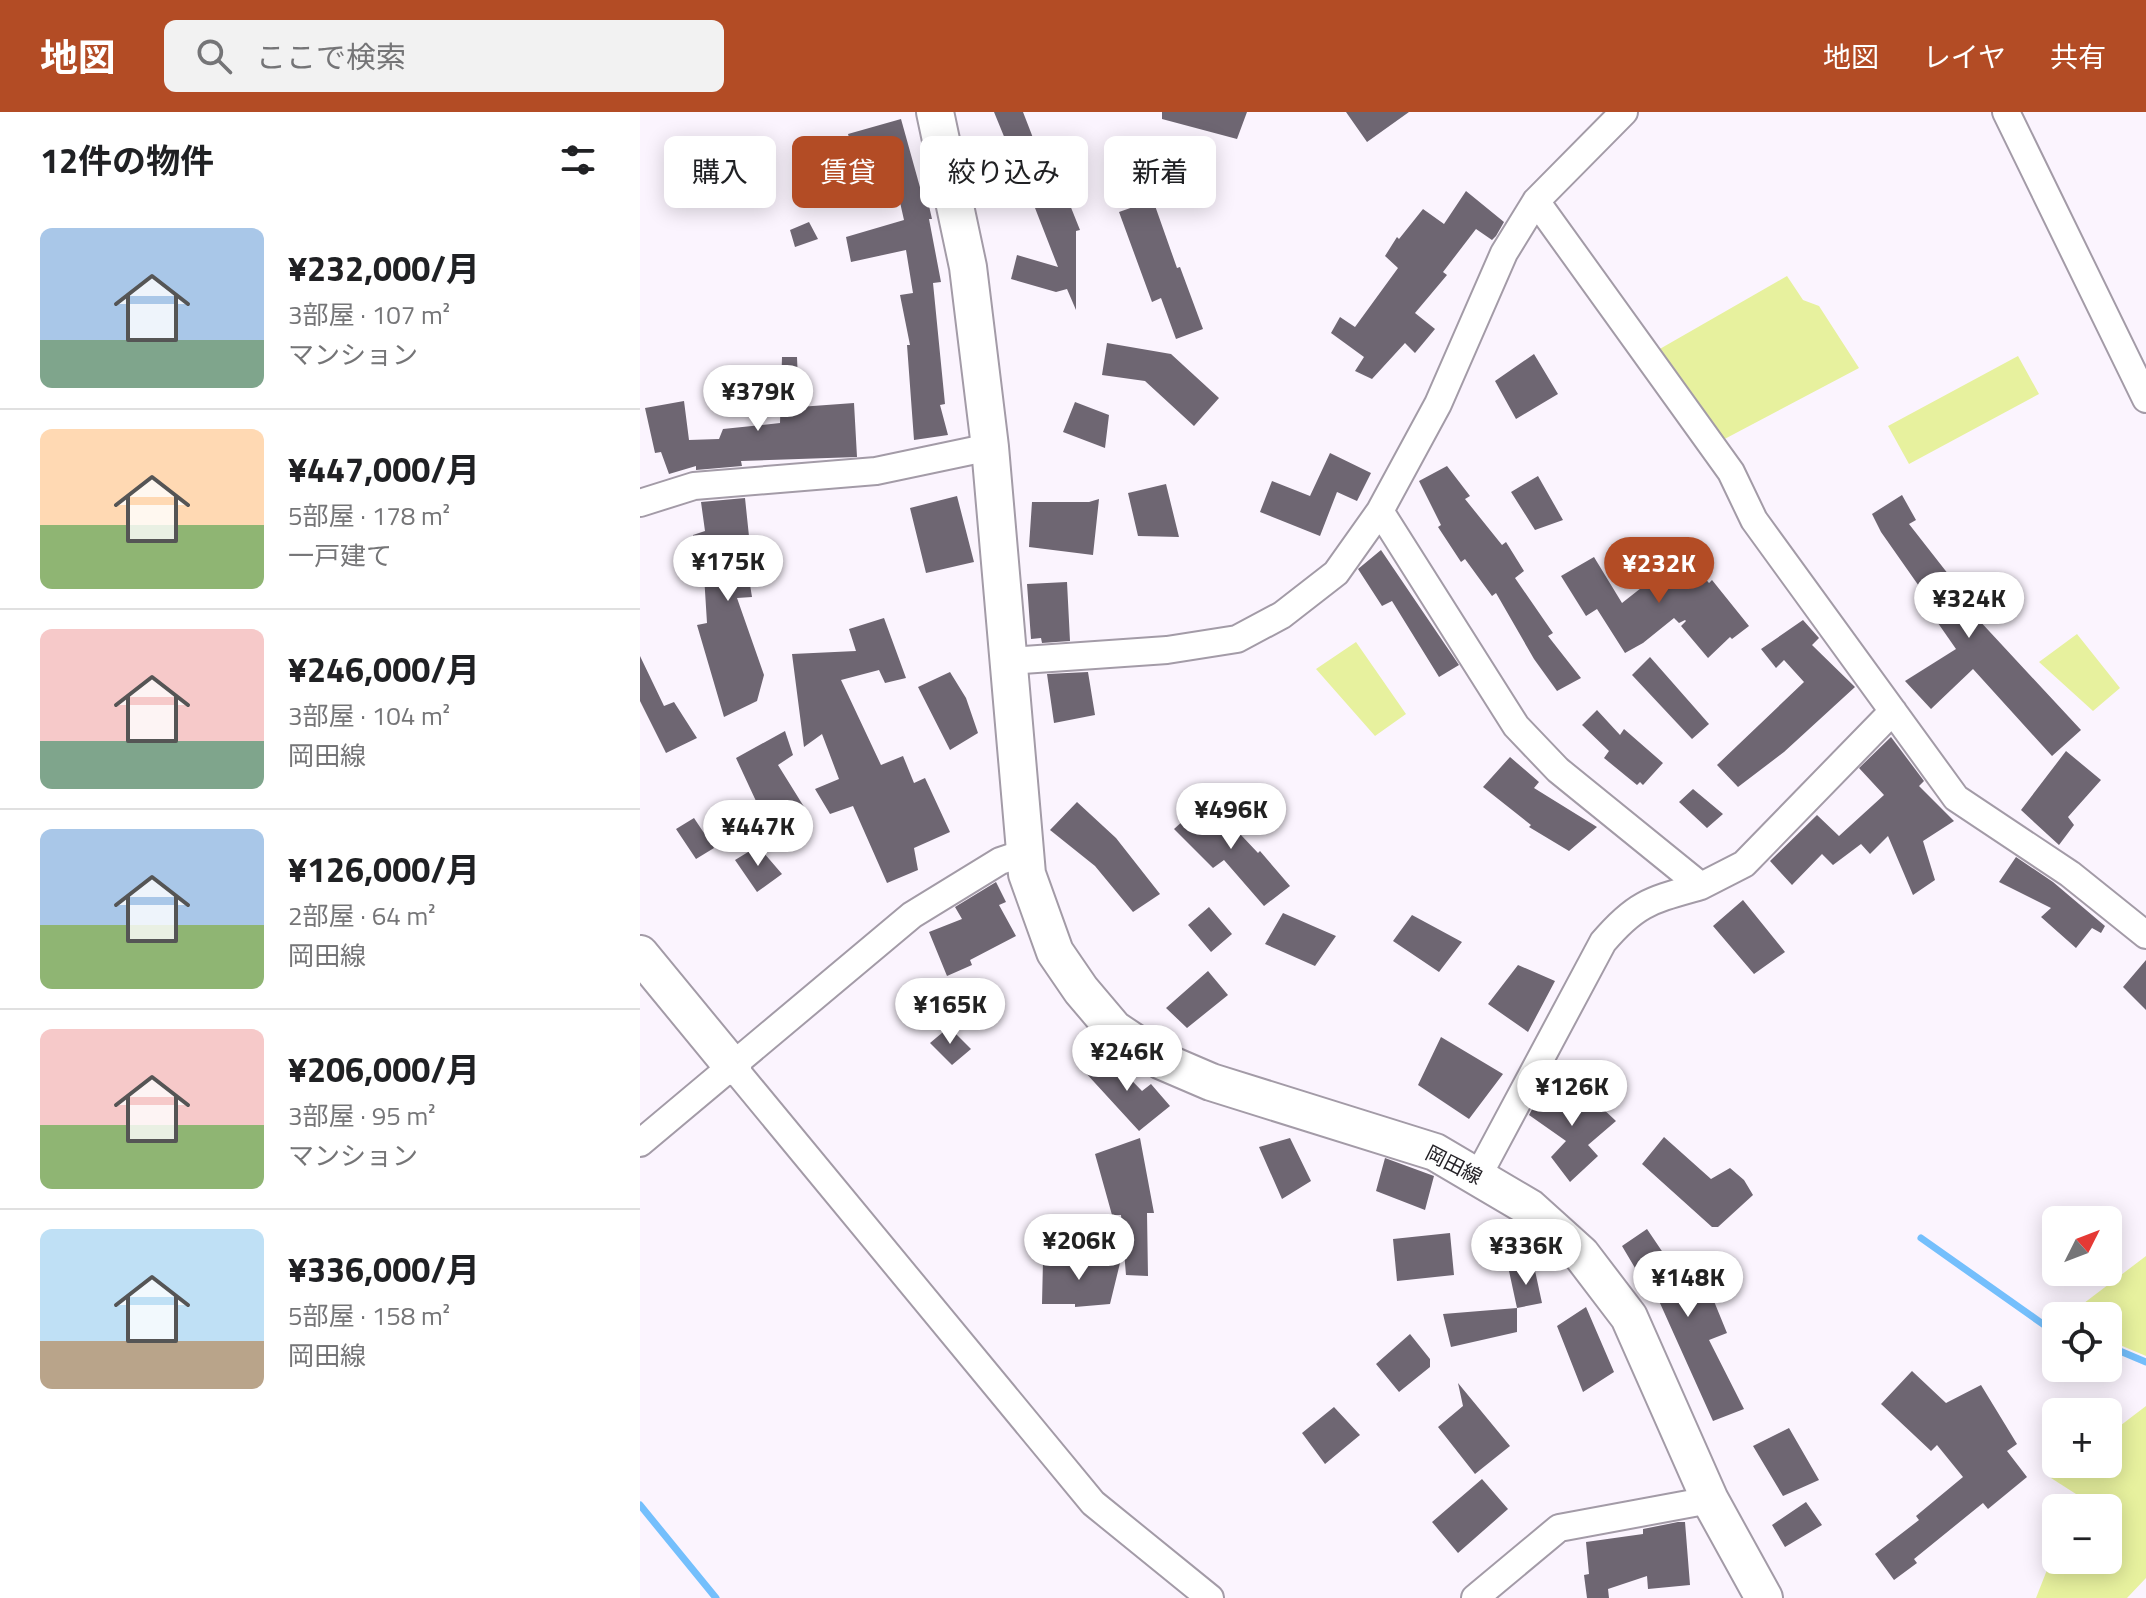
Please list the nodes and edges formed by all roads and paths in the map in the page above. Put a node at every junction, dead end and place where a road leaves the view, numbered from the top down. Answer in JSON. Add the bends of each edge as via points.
{"nodes":[{"id":1,"x":1624,"y":112,"type":"edge"},
{"id":2,"x":2006,"y":112,"type":"edge"},
{"id":3,"x":936,"y":113,"type":"edge"},
{"id":4,"x":1536,"y":201,"type":"junction"},
{"id":5,"x":2146,"y":399,"type":"edge"},
{"id":6,"x":990,"y":447,"type":"junction"},
{"id":7,"x":640,"y":503,"type":"edge"},
{"id":8,"x":1380,"y":511,"type":"junction"},
{"id":9,"x":1009,"y":661,"type":"junction"},
{"id":10,"x":1893,"y":711,"type":"junction"},
{"id":11,"x":1026,"y":863,"type":"junction"},
{"id":12,"x":1701,"y":886,"type":"junction"},
{"id":13,"x":2146,"y":935,"type":"edge"},
{"id":14,"x":640,"y":954,"type":"edge"},
{"id":15,"x":733,"y":1067,"type":"junction"},
{"id":16,"x":640,"y":1143,"type":"edge"},
{"id":17,"x":1478,"y":1176,"type":"junction"},
{"id":18,"x":1710,"y":1500,"type":"junction"},
{"id":19,"x":1754,"y":1595,"type":"edge"},
{"id":20,"x":1210,"y":1598,"type":"edge"},
{"id":21,"x":1475,"y":1598,"type":"edge"}],
"edges":[{"from":1,"to":4,"type":"street"},
{"from":2,"to":5,"type":"street"},
{"from":3,"to":6,"type":"street","name":"岡田線","via":[[968,267]]},
{"from":4,"to":8,"type":"street","via":[[1504,253],[1438,404]]},
{"from":4,"to":10,"type":"street","via":[[1731,472],[1754,520]]},
{"from":6,"to":7,"type":"street","via":[[876,471],[694,486]]},
{"from":6,"to":9,"type":"street","name":"岡田線"},
{"from":8,"to":9,"type":"street","via":[[1336,573],[1282,615],[1237,639],[1167,650]]},
{"from":8,"to":12,"type":"street","via":[[1516,726],[1558,770]]},
{"from":9,"to":11,"type":"street","name":"岡田線"},
{"from":10,"to":12,"type":"street","via":[[1744,864]]},
{"from":10,"to":13,"type":"street","via":[[1956,798],[2070,874]]},
{"from":11,"to":15,"type":"street","via":[[1000,861],[912,915]]},
{"from":11,"to":17,"type":"street","name":"岡田線","via":[[1055,952],[1114,1029],[1162,1061],[1211,1082],[1435,1152]]},
{"from":12,"to":17,"type":"street","via":[[1653,899],[1625,916],[1603,942]]},
{"from":14,"to":15,"type":"street"},
{"from":15,"to":16,"type":"street"},
{"from":15,"to":20,"type":"street","via":[[1093,1503]]},
{"from":17,"to":18,"type":"street","name":"岡田線","via":[[1530,1208],[1581,1254],[1629,1317]]},
{"from":18,"to":19,"type":"street","name":"岡田線"},
{"from":18,"to":21,"type":"street","via":[[1559,1528]]}]}
